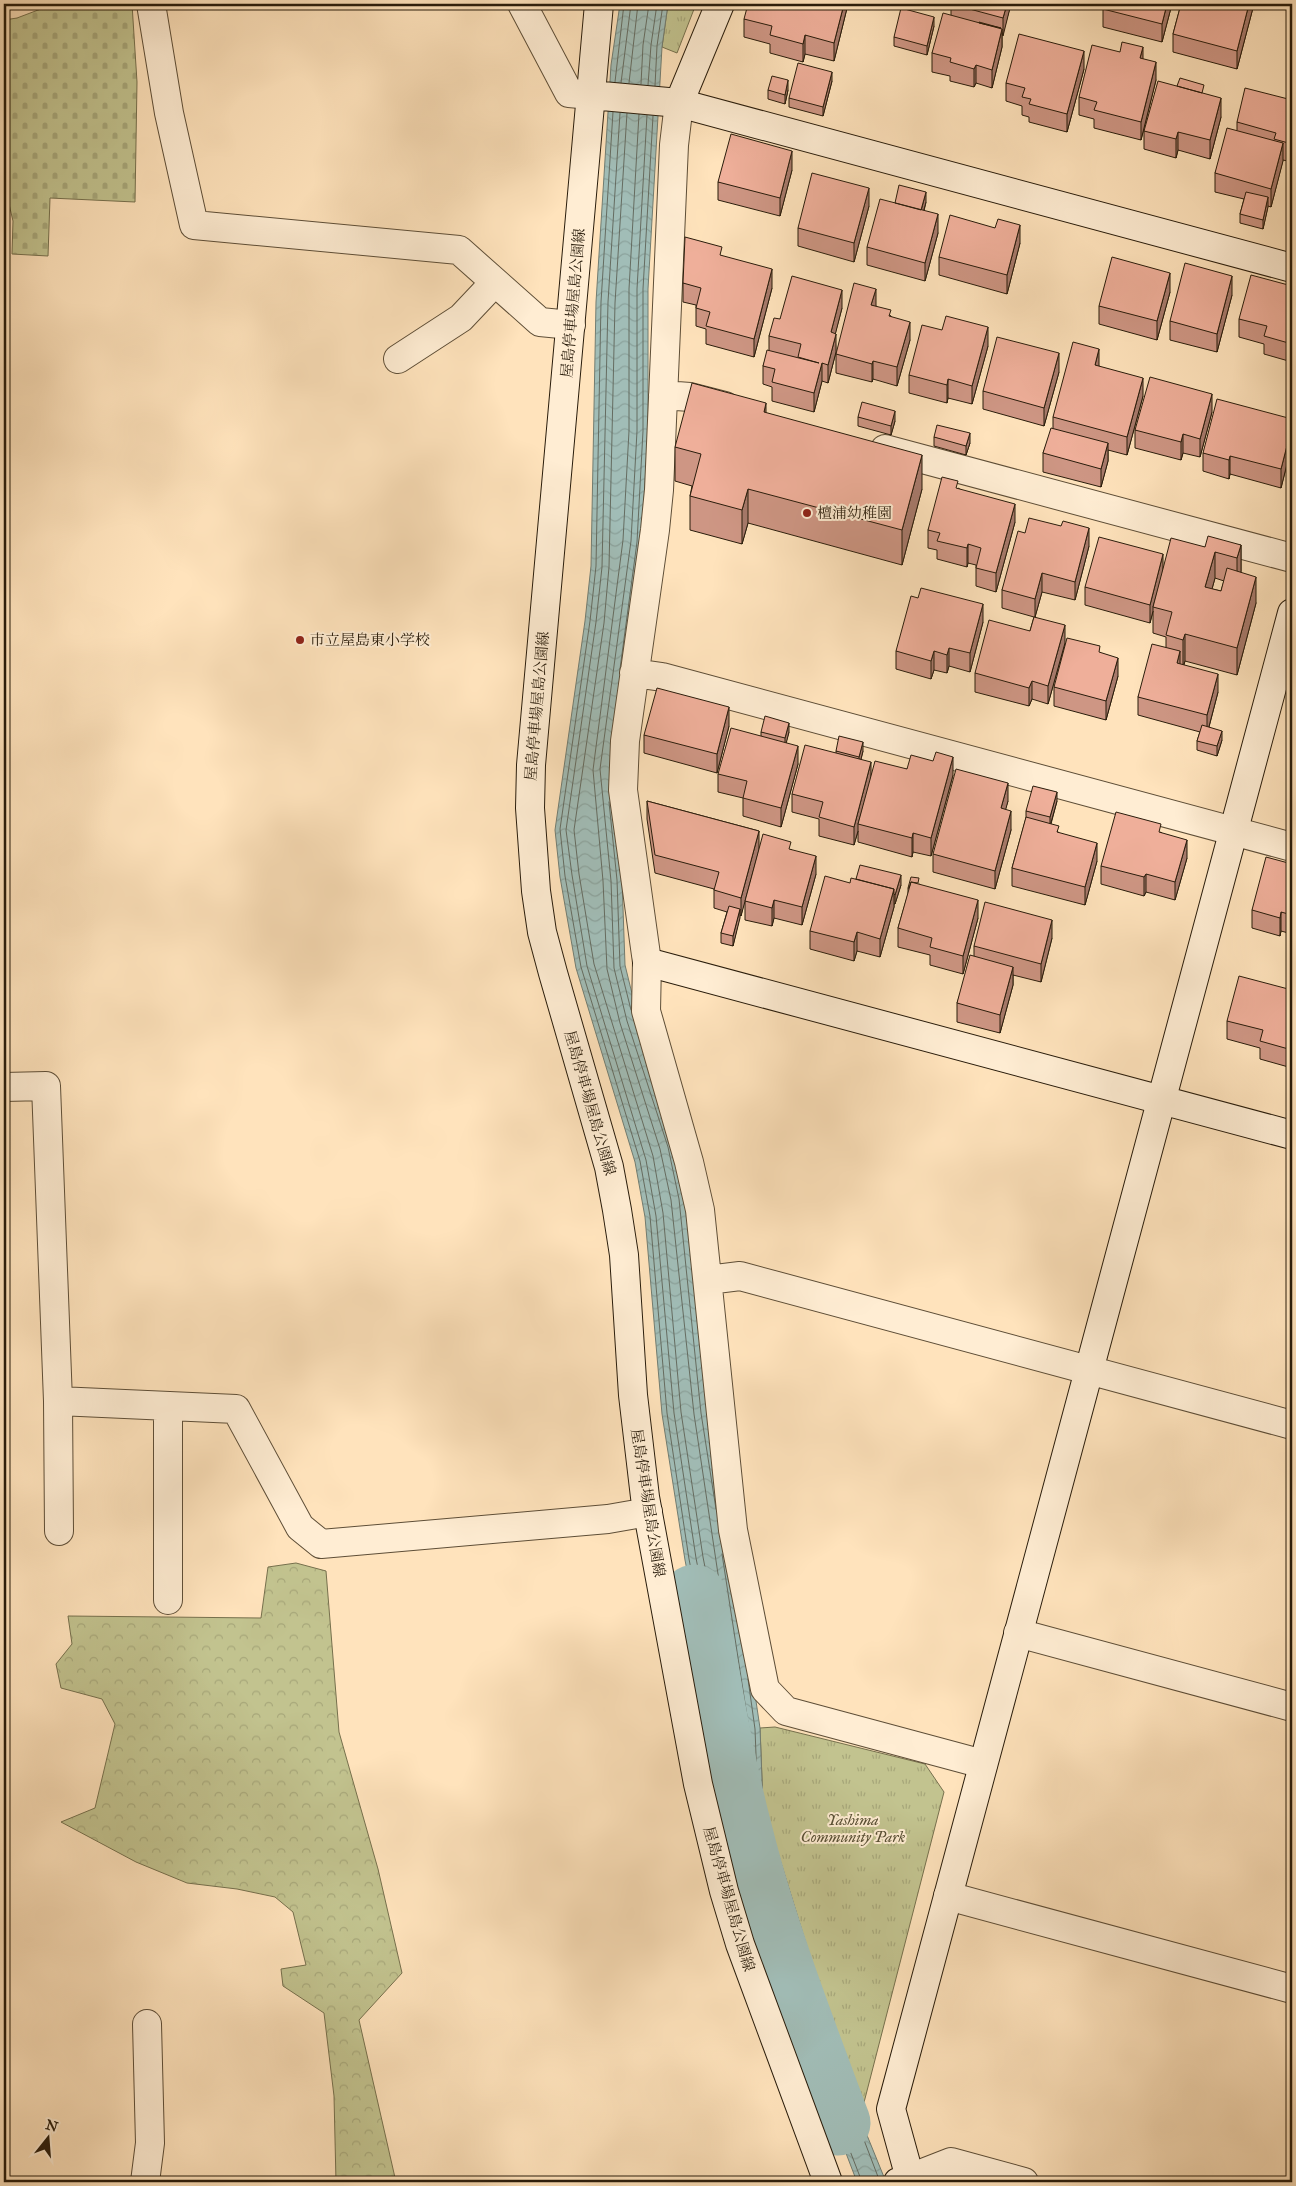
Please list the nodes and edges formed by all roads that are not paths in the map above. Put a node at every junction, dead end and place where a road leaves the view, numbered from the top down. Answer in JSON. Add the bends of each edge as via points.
{"nodes":[{"id":1,"x":151,"y":4,"type":"edge"},
{"id":2,"x":522,"y":4,"type":"edge"},
{"id":3,"x":599,"y":4,"type":"edge"},
{"id":4,"x":720,"y":4,"type":"edge"},
{"id":5,"x":591,"y":95,"type":"junction"},
{"id":6,"x":679,"y":103,"type":"junction"},
{"id":7,"x":1292,"y":268,"type":"edge"},
{"id":8,"x":495,"y":282,"type":"junction"},
{"id":9,"x":571,"y":325,"type":"junction"},
{"id":10,"x":398,"y":359,"type":"dead end"},
{"id":11,"x":663,"y":395,"type":"junction"},
{"id":12,"x":748,"y":412,"type":"edge"},
{"id":13,"x":862,"y":443,"type":"edge"},
{"id":14,"x":1292,"y":558,"type":"edge"},
{"id":15,"x":1292,"y":613,"type":"edge"},
{"id":16,"x":634,"y":673,"type":"junction"},
{"id":17,"x":1234,"y":831,"type":"junction"},
{"id":18,"x":1292,"y":847,"type":"edge"},
{"id":19,"x":646,"y":962,"type":"junction"},
{"id":20,"x":4,"y":1086,"type":"edge"},
{"id":21,"x":1161,"y":1100,"type":"junction"},
{"id":22,"x":1292,"y":1135,"type":"edge"},
{"id":23,"x":708,"y":1280,"type":"junction"},
{"id":24,"x":1089,"y":1370,"type":"junction"},
{"id":25,"x":58,"y":1401,"type":"junction"},
{"id":26,"x":168,"y":1406,"type":"junction"},
{"id":27,"x":1292,"y":1425,"type":"edge"},
{"id":28,"x":648,"y":1512,"type":"junction"},
{"id":29,"x":59,"y":1531,"type":"dead end"},
{"id":30,"x":168,"y":1600,"type":"dead end"},
{"id":31,"x":1018,"y":1633,"type":"junction"},
{"id":32,"x":1292,"y":1707,"type":"edge"},
{"id":33,"x":983,"y":1764,"type":"junction"},
{"id":34,"x":948,"y":1896,"type":"junction"},
{"id":35,"x":1292,"y":1989,"type":"edge"},
{"id":36,"x":146,"y":2024,"type":"dead end"},
{"id":37,"x":907,"y":2181,"type":"edge"},
{"id":38,"x":145,"y":2182,"type":"edge"},
{"id":39,"x":828,"y":2182,"type":"edge"},
{"id":40,"x":1024,"y":2182,"type":"edge"}],
"edges":[{"from":1,"to":8,"type":"street","via":[[194,225],[459,250]]},
{"from":2,"to":5,"type":"street","via":[[569,92]]},
{"from":3,"to":5,"type":"street","name":"屋島停車場屋島公園線"},
{"from":4,"to":6,"type":"street"},
{"from":5,"to":6,"type":"street"},
{"from":5,"to":9,"type":"street","name":"屋島停車場屋島公園線"},
{"from":6,"to":7,"type":"street"},
{"from":6,"to":11,"type":"street","via":[[674,145]]},
{"from":8,"to":9,"type":"street","via":[[540,322]]},
{"from":8,"to":10,"type":"street","via":[[462,318]]},
{"from":9,"to":28,"type":"street","name":"屋島停車場屋島公園線","via":[[531,765],[532,849],[542,932],[608,1167],[617,1210],[634,1403]]},
{"from":11,"to":12,"type":"street","via":[[690,397]]},
{"from":11,"to":16,"type":"street","via":[[656,524]]},
{"from":13,"to":14,"type":"street"},
{"from":15,"to":17,"type":"street"},
{"from":16,"to":17,"type":"street","via":[[671,680]]},
{"from":16,"to":19,"type":"street","via":[[625,741],[623,790]]},
{"from":17,"to":18,"type":"street"},
{"from":17,"to":21,"type":"street"},
{"from":19,"to":21,"type":"street"},
{"from":19,"to":23,"type":"street","via":[[646,1011],[695,1186]]},
{"from":20,"to":25,"type":"street","via":[[46,1086]]},
{"from":21,"to":22,"type":"street"},
{"from":21,"to":24,"type":"street"},
{"from":23,"to":24,"type":"street","via":[[740,1276]]},
{"from":23,"to":33,"type":"street","via":[[733,1530],[765,1689],[786,1711]]},
{"from":24,"to":27,"type":"street"},
{"from":24,"to":31,"type":"street"},
{"from":25,"to":26,"type":"street"},
{"from":25,"to":29,"type":"street"},
{"from":26,"to":28,"type":"street","via":[[236,1409],[300,1527],[321,1544],[608,1520]]},
{"from":26,"to":30,"type":"street"},
{"from":28,"to":39,"type":"street","name":"屋島停車場屋島公園線","via":[[686,1730],[724,1891],[740,1944]]},
{"from":31,"to":32,"type":"street"},
{"from":31,"to":33,"type":"street"},
{"from":33,"to":34,"type":"street"},
{"from":34,"to":35,"type":"street"},
{"from":34,"to":37,"type":"street","via":[[891,2108]]},
{"from":36,"to":38,"type":"street","via":[[150,2143]]},
{"from":37,"to":40,"type":"street","via":[[951,2162]]}]}
